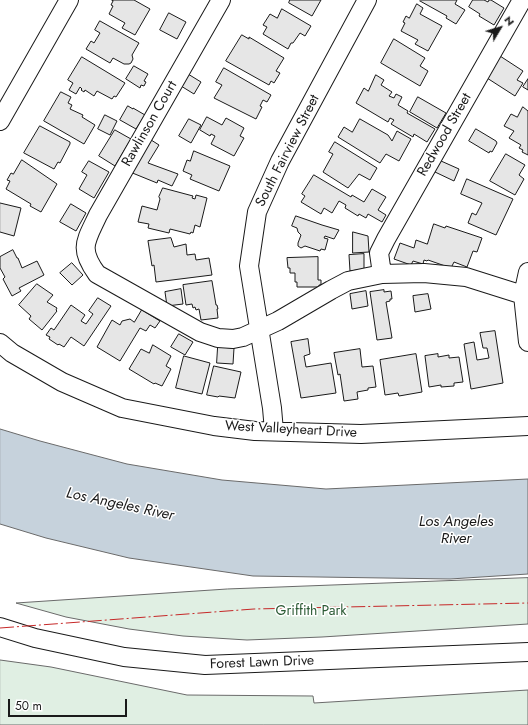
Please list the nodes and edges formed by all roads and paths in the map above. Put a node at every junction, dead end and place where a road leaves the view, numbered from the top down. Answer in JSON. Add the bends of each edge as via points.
{"nodes":[{"id":1,"x":70,"y":0,"type":"edge"},
{"id":2,"x":221,"y":0,"type":"edge"},
{"id":3,"x":367,"y":0,"type":"edge"},
{"id":4,"x":522,"y":0,"type":"edge"},
{"id":5,"x":0,"y":121,"type":"edge"},
{"id":6,"x":528,"y":272,"type":"edge"},
{"id":7,"x":382,"y":274,"type":"junction"},
{"id":8,"x":523,"y":295,"type":"junction"},
{"id":9,"x":258,"y":331,"type":"junction"},
{"id":10,"x":528,"y":342,"type":"edge"},
{"id":11,"x":0,"y":343,"type":"edge"},
{"id":12,"x":528,"y":426,"type":"edge"},
{"id":13,"x":274,"y":432,"type":"junction"},
{"id":14,"x":0,"y":626,"type":"edge"},
{"id":15,"x":528,"y":652,"type":"edge"}],
"edges":[{"from":1,"to":5,"type":"street"},
{"from":2,"to":9,"type":"street","name":"Rawlinson Court","via":[[98,215],[87,239],[85,251],[88,262],[98,274],[200,332],[218,338],[233,339]]},
{"from":3,"to":9,"type":"street","name":"South Fairview Street","via":[[280,161],[257,212],[249,266]]},
{"from":4,"to":7,"type":"street","name":"Redwood Street","via":[[386,239],[379,253]]},
{"from":6,"to":8,"type":"street"},
{"from":7,"to":8,"type":"street","via":[[424,273],[466,277]]},
{"from":7,"to":9,"type":"street","via":[[348,281]]},
{"from":8,"to":10,"type":"street"},
{"from":9,"to":13,"type":"street","name":"South Fairview Street"},
{"from":11,"to":13,"type":"street","name":"West Valleyheart Drive","via":[[12,354],[62,382],[122,408],[214,426]]},
{"from":12,"to":13,"type":"street","name":"West Valleyheart Drive","via":[[361,434]]},
{"from":14,"to":15,"type":"street","name":"Forest Lawn Drive","via":[[35,638],[124,657],[205,665]]}]}
